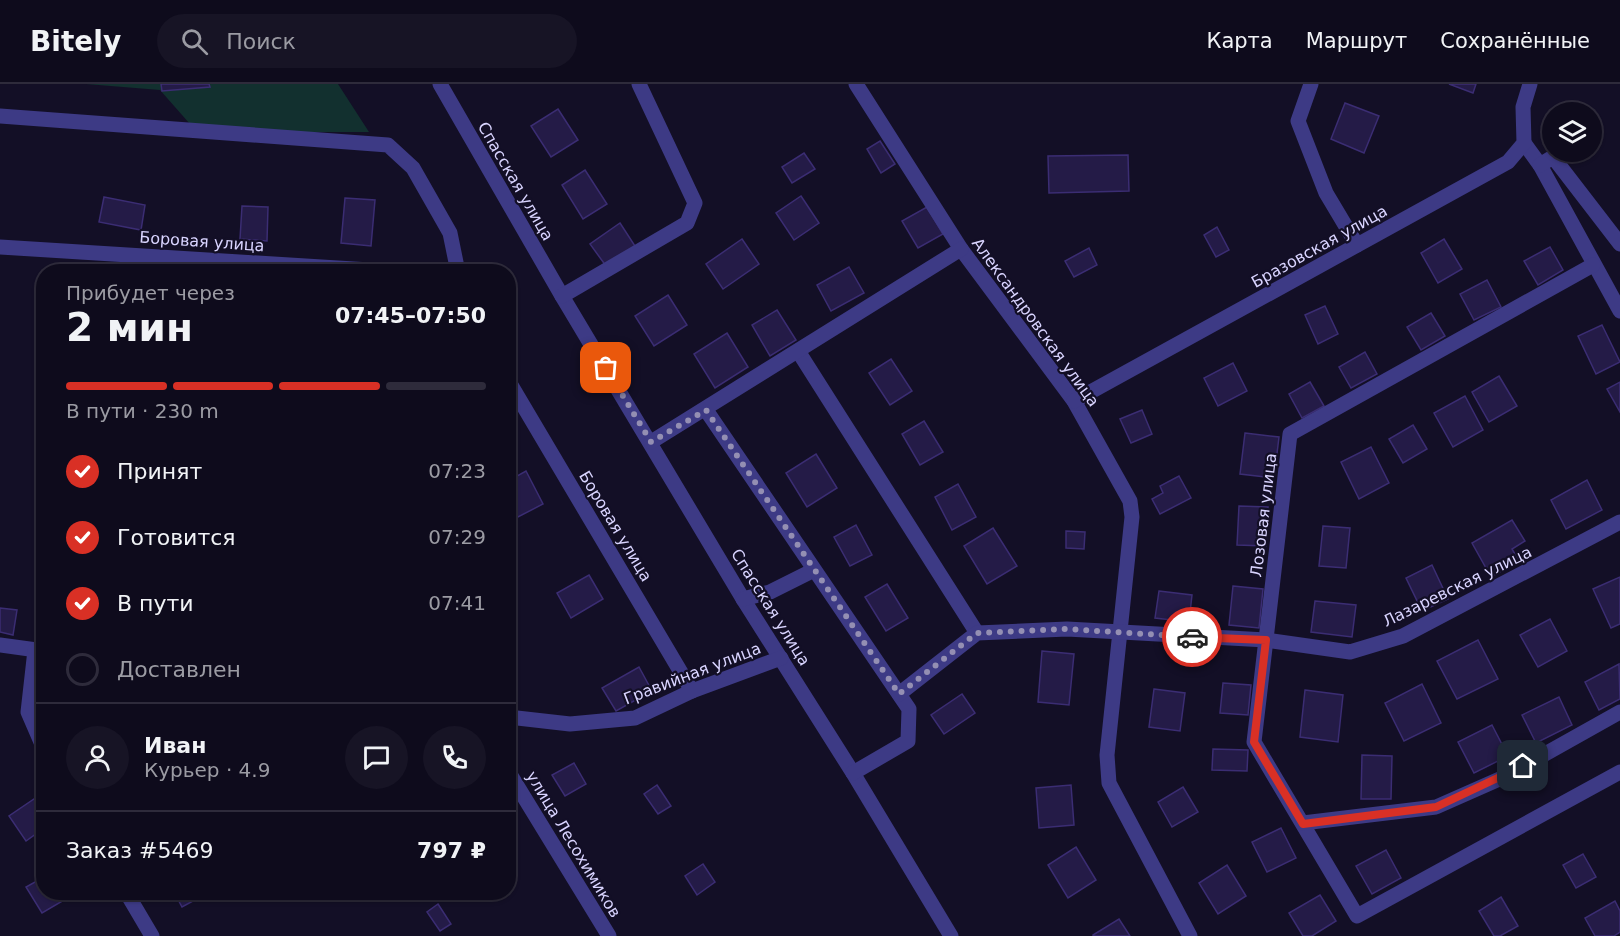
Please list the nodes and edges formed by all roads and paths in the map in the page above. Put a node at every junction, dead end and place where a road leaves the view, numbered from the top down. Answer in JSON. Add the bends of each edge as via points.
{"nodes":[{"id":1,"x":440,"y":84,"type":"edge"},
{"id":2,"x":639,"y":84,"type":"edge"},
{"id":3,"x":856,"y":84,"type":"edge"},
{"id":4,"x":1530,"y":84,"type":"edge"},
{"id":5,"x":1310,"y":87,"type":"edge"},
{"id":6,"x":0,"y":116,"type":"edge"},
{"id":7,"x":1524,"y":143,"type":"junction"},
{"id":8,"x":1540,"y":165,"type":"junction"},
{"id":9,"x":1620,"y":244,"type":"edge"},
{"id":10,"x":1358,"y":245,"type":"junction"},
{"id":11,"x":0,"y":247,"type":"edge"},
{"id":12,"x":961,"y":249,"type":"junction"},
{"id":13,"x":209,"y":264,"type":"edge"},
{"id":14,"x":456,"y":264,"type":"edge"},
{"id":15,"x":1593,"y":266,"type":"junction"},
{"id":16,"x":562,"y":296,"type":"junction"},
{"id":17,"x":1620,"y":311,"type":"edge"},
{"id":18,"x":798,"y":351,"type":"junction"},
{"id":19,"x":516,"y":394,"type":"edge"},
{"id":20,"x":1074,"y":401,"type":"junction"},
{"id":21,"x":706,"y":410,"type":"junction"},
{"id":22,"x":651,"y":442,"type":"junction"},
{"id":23,"x":1620,"y":522,"type":"edge"},
{"id":24,"x":814,"y":570,"type":"junction"},
{"id":25,"x":743,"y":598,"type":"junction"},
{"id":26,"x":977,"y":633,"type":"junction"},
{"id":27,"x":1122,"y":633,"type":"junction"},
{"id":28,"x":1266,"y":640,"type":"junction"},
{"id":29,"x":0,"y":645,"type":"edge"},
{"id":30,"x":36,"y":650,"type":"edge"},
{"id":31,"x":781,"y":658,"type":"junction"},
{"id":32,"x":36,"y":667,"type":"edge"},
{"id":33,"x":692,"y":691,"type":"junction"},
{"id":34,"x":899,"y":694,"type":"junction"},
{"id":35,"x":1620,"y":712,"type":"edge"},
{"id":36,"x":516,"y":718,"type":"edge"},
{"id":37,"x":36,"y":730,"type":"edge"},
{"id":38,"x":1620,"y":772,"type":"edge"},
{"id":39,"x":853,"y":773,"type":"junction"},
{"id":40,"x":516,"y":784,"type":"edge"},
{"id":41,"x":1303,"y":824,"type":"junction"},
{"id":42,"x":131,"y":900,"type":"edge"},
{"id":43,"x":153,"y":936,"type":"edge"},
{"id":44,"x":609,"y":936,"type":"edge"},
{"id":45,"x":951,"y":936,"type":"edge"},
{"id":46,"x":1190,"y":936,"type":"edge"}],
"edges":[{"from":1,"to":16,"type":"street","name":"Спасская улица"},
{"from":2,"to":16,"type":"street","via":[[695,203],[687,224]]},
{"from":3,"to":12,"type":"street","name":"Александровская улица"},
{"from":4,"to":7,"type":"street","via":[[1523,107]]},
{"from":5,"to":10,"type":"street","via":[[1298,122],[1326,193]]},
{"from":6,"to":14,"type":"street","via":[[388,145],[413,168],[450,233]]},
{"from":7,"to":8,"type":"street"},
{"from":7,"to":10,"type":"street","name":"Бразовская улица","via":[[1508,162]]},
{"from":8,"to":9,"type":"street","via":[[1553,158]]},
{"from":8,"to":15,"type":"street"},
{"from":10,"to":20,"type":"street","name":"Бразовская улица"},
{"from":11,"to":13,"type":"street","name":"Боровая улица"},
{"from":12,"to":18,"type":"street"},
{"from":12,"to":20,"type":"street","name":"Александровская улица"},
{"from":15,"to":17,"type":"street"},
{"from":15,"to":28,"type":"street","name":"Лозовая улица","via":[[1290,434]]},
{"from":16,"to":22,"type":"street","name":"Спасская улица"},
{"from":18,"to":21,"type":"street"},
{"from":18,"to":26,"type":"street"},
{"from":19,"to":33,"type":"street","name":"Боровая улица"},
{"from":20,"to":27,"type":"street","name":"Александровская улица","via":[[1130,501]]},
{"from":21,"to":22,"type":"street"},
{"from":21,"to":24,"type":"street"},
{"from":22,"to":25,"type":"street","name":"Спасская улица"},
{"from":23,"to":28,"type":"street","name":"Лазаревская улица","via":[[1403,636],[1350,652]]},
{"from":24,"to":25,"type":"street","via":[[770,592]]},
{"from":24,"to":34,"type":"street"},
{"from":25,"to":31,"type":"street","name":"Спасская улица"},
{"from":26,"to":27,"type":"street","name":"Лазаревская улица","via":[[1067,629]]},
{"from":26,"to":34,"type":"street"},
{"from":27,"to":28,"type":"street","name":"Лазаревская улица"},
{"from":27,"to":46,"type":"street","name":"Александровская улица","via":[[1107,754],[1109,783]]},
{"from":28,"to":41,"type":"street","name":"Лозовая улица","via":[[1254,742]]},
{"from":29,"to":30,"type":"street"},
{"from":31,"to":33,"type":"street","name":"Гравийная улица"},
{"from":31,"to":39,"type":"street","name":"Спасская улица"},
{"from":32,"to":37,"type":"street","via":[[28,712]]},
{"from":33,"to":36,"type":"street","name":"Гравийная улица","via":[[635,718],[570,724]]},
{"from":34,"to":39,"type":"street","via":[[909,709],[908,741]]},
{"from":35,"to":41,"type":"street","via":[[1504,777],[1436,807]]},
{"from":38,"to":41,"type":"street","name":"Лозовая улица","via":[[1358,916]]},
{"from":39,"to":45,"type":"street","name":"Спасская улица"},
{"from":40,"to":44,"type":"street","name":"улица Лесохимиков"},
{"from":42,"to":43,"type":"street"}]}
